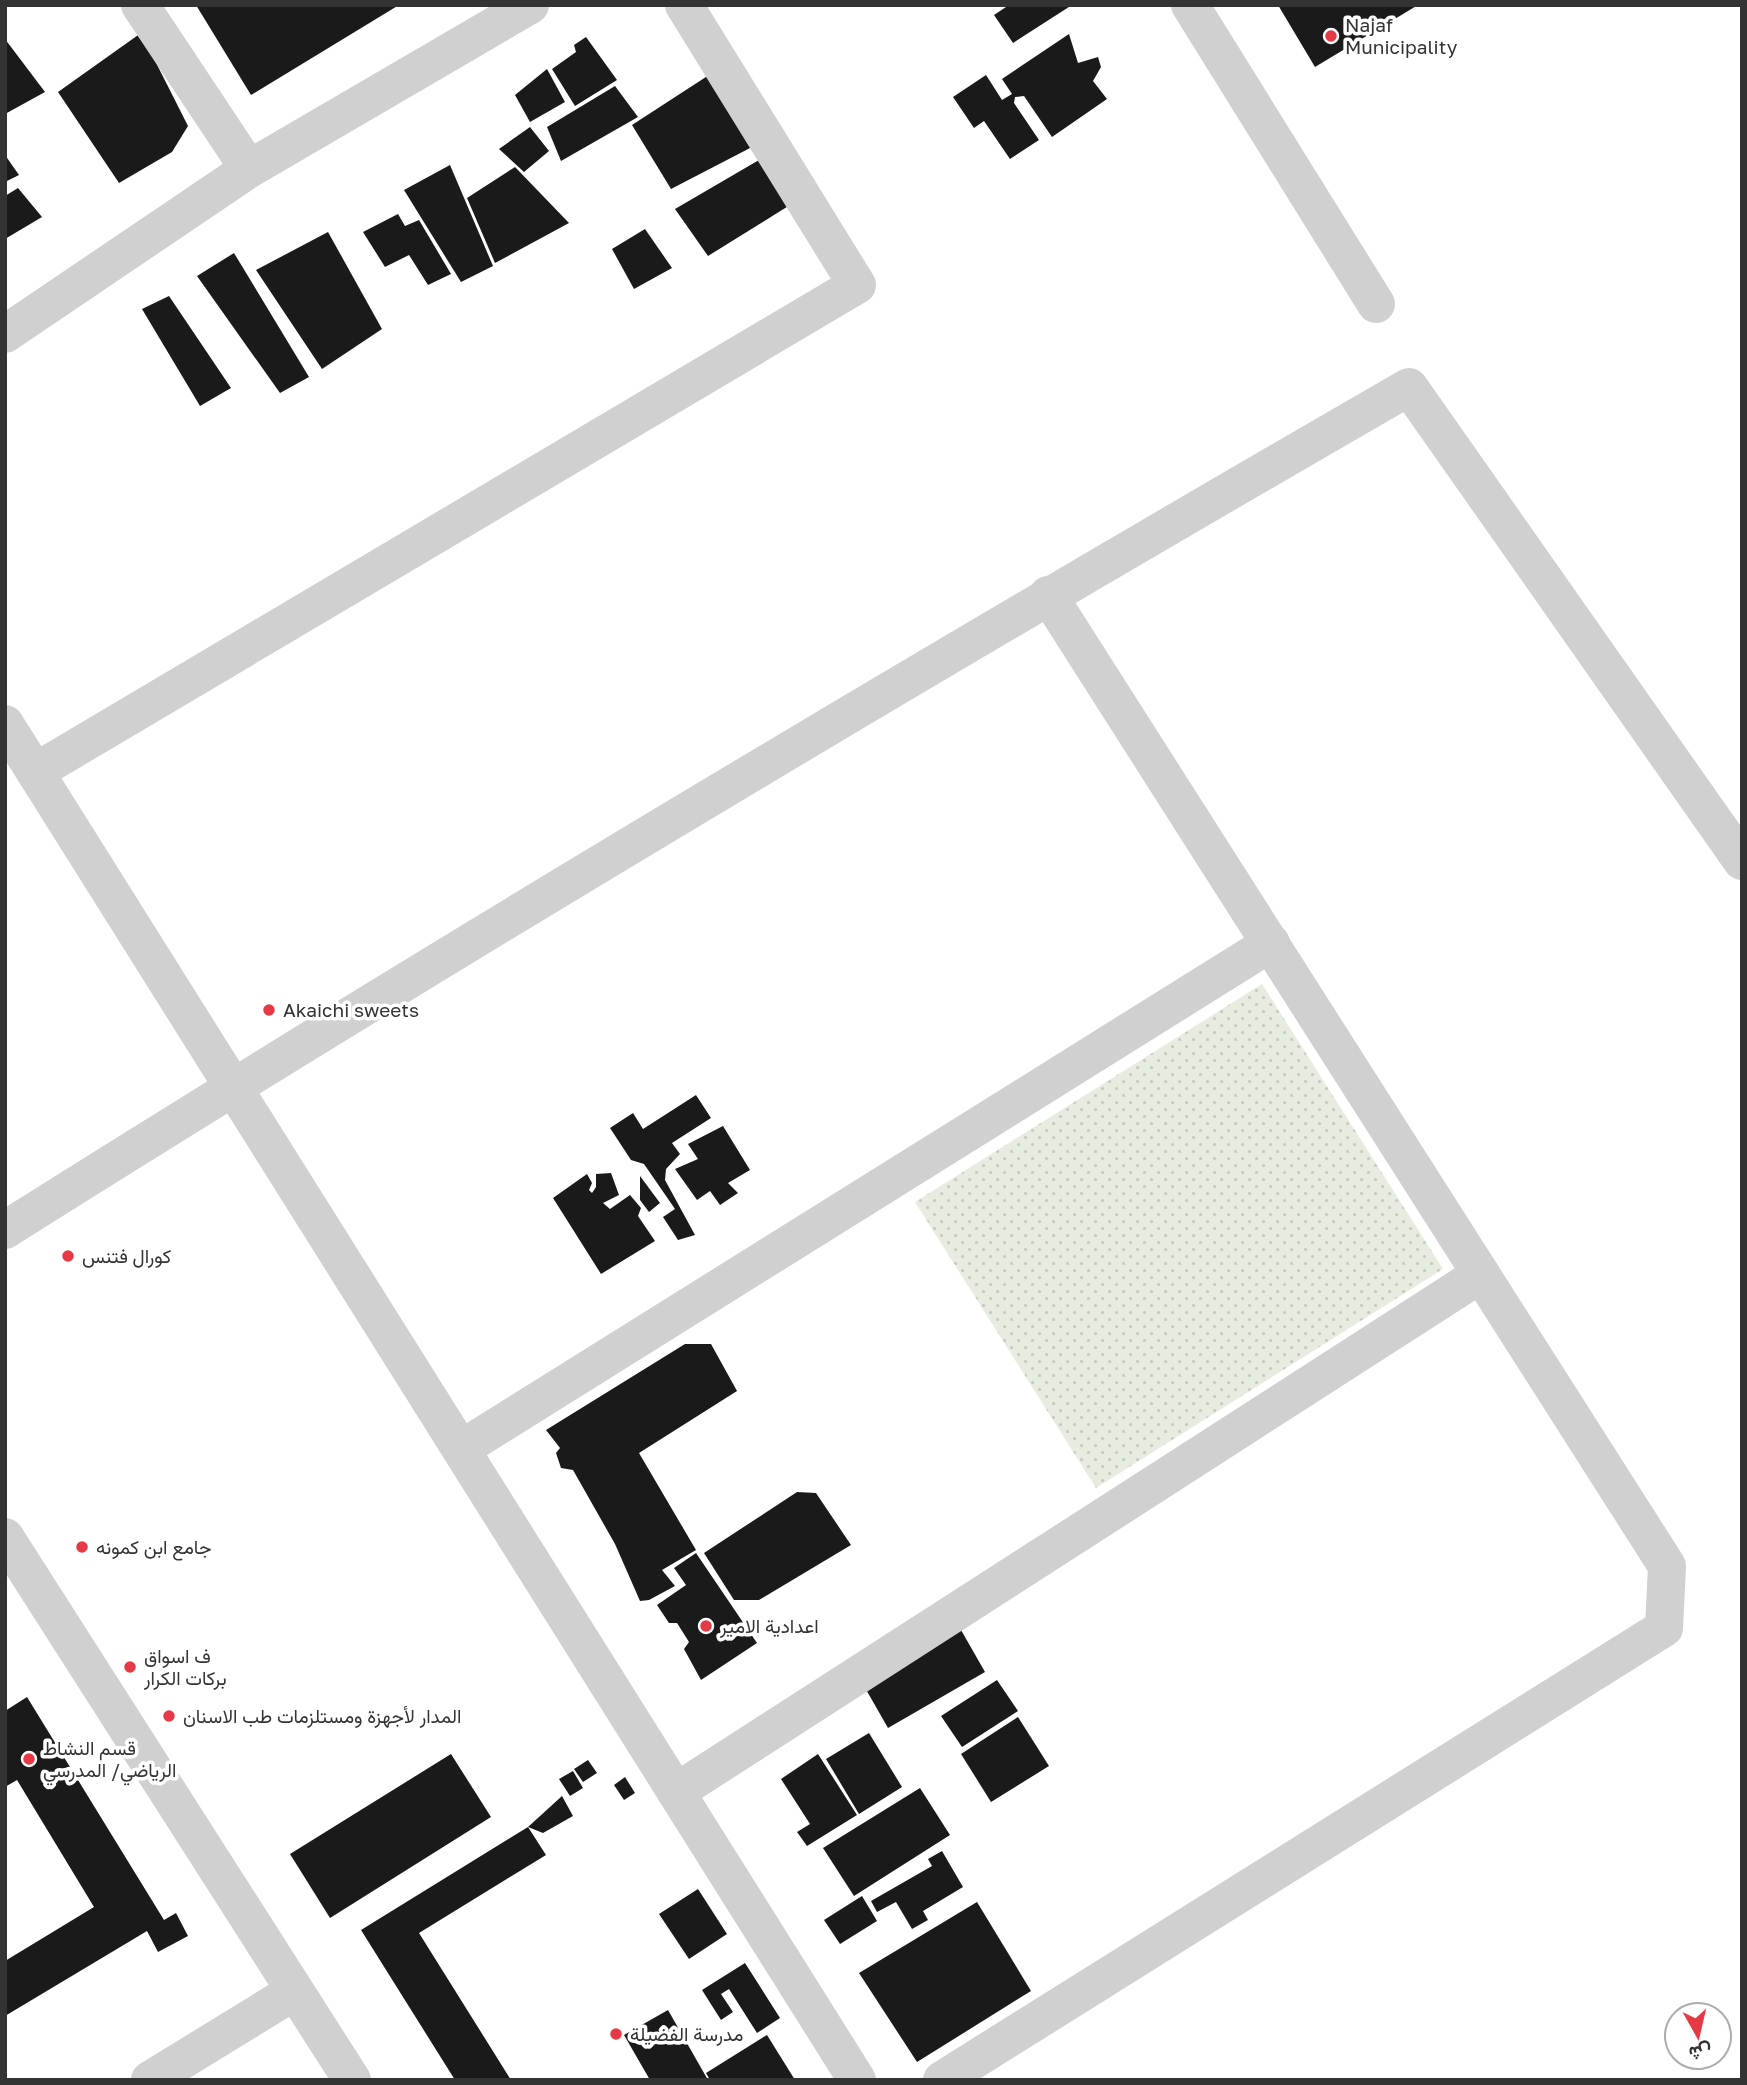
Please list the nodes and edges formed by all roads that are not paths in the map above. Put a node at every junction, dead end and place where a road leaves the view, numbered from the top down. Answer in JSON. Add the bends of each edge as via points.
{"nodes":[{"id":1,"x":140,"y":5,"type":"edge"},
{"id":2,"x":530,"y":5,"type":"edge"},
{"id":3,"x":684,"y":5,"type":"edge"},
{"id":4,"x":1191,"y":5,"type":"edge"},
{"id":5,"x":249,"y":169,"type":"junction"},
{"id":6,"x":1376,"y":304,"type":"dead end"},
{"id":7,"x":5,"y":334,"type":"edge"},
{"id":8,"x":1048,"y":595,"type":"junction"},
{"id":9,"x":5,"y":724,"type":"edge"},
{"id":10,"x":35,"y":772,"type":"junction"},
{"id":11,"x":1742,"y":860,"type":"edge"},
{"id":12,"x":1271,"y":943,"type":"junction"},
{"id":13,"x":233,"y":1087,"type":"junction"},
{"id":14,"x":5,"y":1230,"type":"edge"},
{"id":15,"x":1481,"y":1274,"type":"junction"},
{"id":16,"x":461,"y":1449,"type":"junction"},
{"id":17,"x":5,"y":1537,"type":"edge"},
{"id":18,"x":676,"y":1792,"type":"junction"},
{"id":19,"x":295,"y":1990,"type":"junction"},
{"id":20,"x":150,"y":2080,"type":"edge"},
{"id":21,"x":352,"y":2080,"type":"edge"},
{"id":22,"x":857,"y":2080,"type":"edge"},
{"id":23,"x":942,"y":2080,"type":"edge"}],
"edges":[{"from":1,"to":5,"type":"street"},
{"from":2,"to":5,"type":"street"},
{"from":3,"to":10,"type":"street","via":[[857,285]]},
{"from":4,"to":6,"type":"street"},
{"from":5,"to":7,"type":"street"},
{"from":8,"to":11,"type":"street","via":[[1409,387]]},
{"from":8,"to":12,"type":"street"},
{"from":8,"to":13,"type":"street"},
{"from":9,"to":10,"type":"street"},
{"from":10,"to":13,"type":"street"},
{"from":12,"to":15,"type":"street"},
{"from":12,"to":16,"type":"street"},
{"from":13,"to":14,"type":"street"},
{"from":13,"to":16,"type":"street"},
{"from":15,"to":18,"type":"street"},
{"from":15,"to":23,"type":"street","via":[[1667,1566],[1664,1628]]},
{"from":16,"to":18,"type":"street"},
{"from":17,"to":19,"type":"street"},
{"from":18,"to":22,"type":"street"},
{"from":19,"to":20,"type":"street"},
{"from":19,"to":21,"type":"street"}]}
